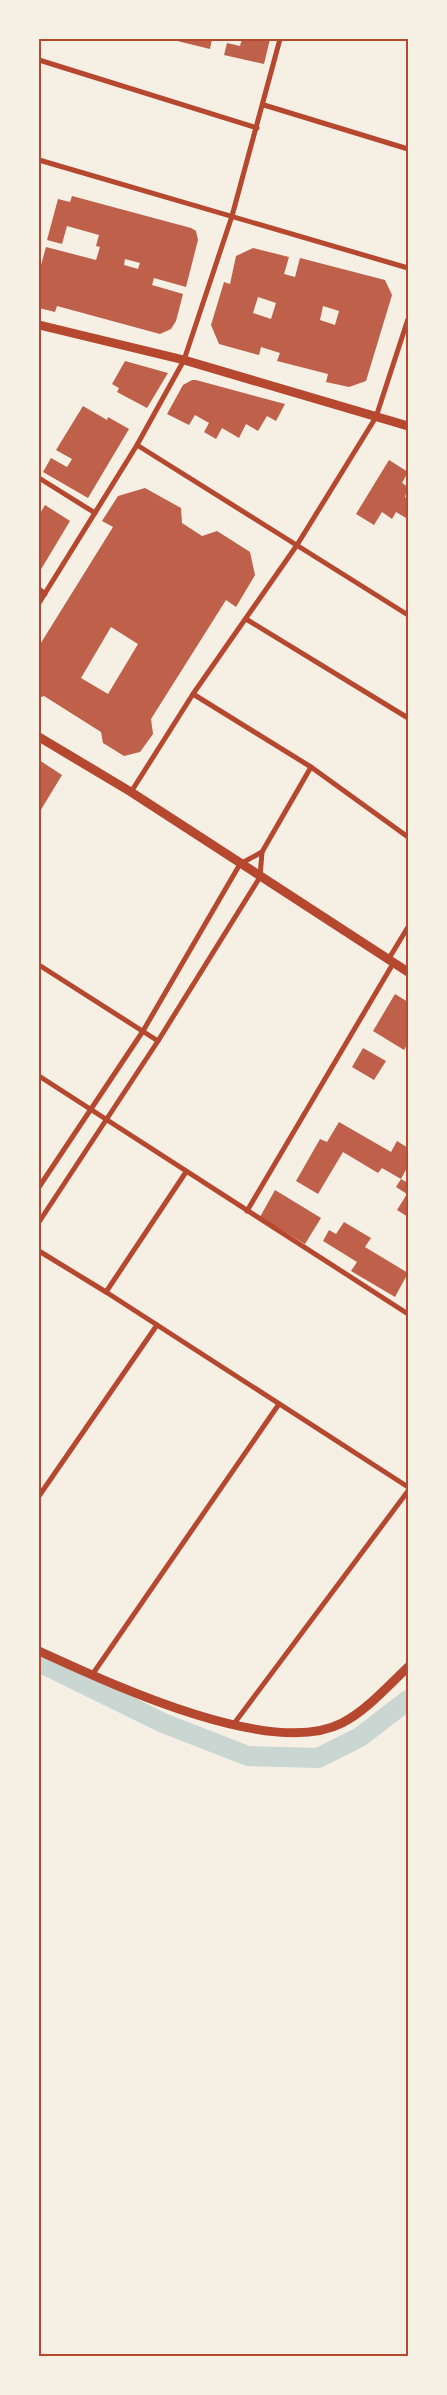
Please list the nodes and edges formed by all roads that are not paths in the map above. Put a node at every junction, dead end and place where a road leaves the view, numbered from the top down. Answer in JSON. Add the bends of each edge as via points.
{"nodes":[{"id":1,"x":280,"y":39,"type":"edge"},
{"id":2,"x":39,"y":60,"type":"edge"},
{"id":3,"x":264,"y":105,"type":"junction"},
{"id":4,"x":257,"y":128,"type":"junction"},
{"id":5,"x":408,"y":149,"type":"edge"},
{"id":6,"x":39,"y":160,"type":"edge"},
{"id":7,"x":232,"y":216,"type":"junction"},
{"id":8,"x":408,"y":268,"type":"edge"},
{"id":9,"x":408,"y":320,"type":"edge"},
{"id":10,"x":39,"y":325,"type":"edge"},
{"id":11,"x":184,"y":360,"type":"junction"},
{"id":12,"x":376,"y":417,"type":"junction"},
{"id":13,"x":408,"y":426,"type":"edge"},
{"id":14,"x":137,"y":445,"type":"junction"},
{"id":15,"x":39,"y":478,"type":"edge"},
{"id":16,"x":95,"y":513,"type":"junction"},
{"id":17,"x":297,"y":546,"type":"junction"},
{"id":18,"x":39,"y":590,"type":"edge"},
{"id":19,"x":46,"y":594,"type":"junction"},
{"id":20,"x":39,"y":603,"type":"edge"},
{"id":21,"x":408,"y":615,"type":"edge"},
{"id":22,"x":246,"y":619,"type":"junction"},
{"id":23,"x":194,"y":694,"type":"junction"},
{"id":24,"x":408,"y":718,"type":"edge"},
{"id":25,"x":39,"y":737,"type":"edge"},
{"id":26,"x":311,"y":767,"type":"junction"},
{"id":27,"x":130,"y":792,"type":"junction"},
{"id":28,"x":408,"y":837,"type":"edge"},
{"id":29,"x":262,"y":852,"type":"junction"},
{"id":30,"x":240,"y":864,"type":"junction"},
{"id":31,"x":260,"y":877,"type":"junction"},
{"id":32,"x":408,"y":927,"type":"edge"},
{"id":33,"x":391,"y":961,"type":"junction"},
{"id":34,"x":39,"y":965,"type":"edge"},
{"id":35,"x":408,"y":972,"type":"edge"},
{"id":36,"x":143,"y":1031,"type":"junction"},
{"id":37,"x":158,"y":1041,"type":"junction"},
{"id":38,"x":39,"y":1076,"type":"edge"},
{"id":39,"x":92,"y":1111,"type":"junction"},
{"id":40,"x":106,"y":1120,"type":"junction"},
{"id":41,"x":186,"y":1172,"type":"junction"},
{"id":42,"x":39,"y":1187,"type":"edge"},
{"id":43,"x":247,"y":1211,"type":"junction"},
{"id":44,"x":39,"y":1222,"type":"edge"},
{"id":45,"x":39,"y":1252,"type":"edge"},
{"id":46,"x":106,"y":1292,"type":"junction"},
{"id":47,"x":408,"y":1314,"type":"edge"},
{"id":48,"x":157,"y":1325,"type":"junction"},
{"id":49,"x":279,"y":1404,"type":"junction"},
{"id":50,"x":408,"y":1489,"type":"edge"},
{"id":51,"x":39,"y":1496,"type":"edge"},
{"id":52,"x":39,"y":1651,"type":"edge"},
{"id":53,"x":408,"y":1667,"type":"edge"},
{"id":54,"x":92,"y":1675,"type":"junction"},
{"id":55,"x":232,"y":1726,"type":"junction"}],
"edges":[{"from":1,"to":3,"type":"street"},
{"from":2,"to":4,"type":"street"},
{"from":3,"to":4,"type":"street"},
{"from":3,"to":5,"type":"street"},
{"from":4,"to":7,"type":"street"},
{"from":6,"to":7,"type":"street"},
{"from":7,"to":8,"type":"street"},
{"from":7,"to":11,"type":"street"},
{"from":9,"to":12,"type":"street"},
{"from":10,"to":11,"type":"street"},
{"from":11,"to":12,"type":"street"},
{"from":11,"to":14,"type":"street"},
{"from":12,"to":13,"type":"street"},
{"from":12,"to":17,"type":"street"},
{"from":14,"to":16,"type":"street"},
{"from":14,"to":17,"type":"street"},
{"from":15,"to":16,"type":"street"},
{"from":16,"to":19,"type":"street"},
{"from":17,"to":21,"type":"street"},
{"from":17,"to":22,"type":"street"},
{"from":18,"to":19,"type":"street"},
{"from":19,"to":20,"type":"street"},
{"from":22,"to":23,"type":"street"},
{"from":22,"to":24,"type":"street"},
{"from":23,"to":26,"type":"street"},
{"from":23,"to":27,"type":"street"},
{"from":25,"to":27,"type":"street"},
{"from":26,"to":28,"type":"street"},
{"from":26,"to":29,"type":"street"},
{"from":27,"to":30,"type":"street"},
{"from":29,"to":30,"type":"street"},
{"from":29,"to":31,"type":"street"},
{"from":30,"to":31,"type":"street"},
{"from":30,"to":36,"type":"street"},
{"from":31,"to":33,"type":"street"},
{"from":31,"to":37,"type":"street"},
{"from":32,"to":33,"type":"street"},
{"from":33,"to":35,"type":"street"},
{"from":33,"to":43,"type":"street"},
{"from":34,"to":36,"type":"street"},
{"from":36,"to":37,"type":"street"},
{"from":36,"to":39,"type":"street"},
{"from":37,"to":40,"type":"street"},
{"from":38,"to":39,"type":"street"},
{"from":39,"to":40,"type":"street"},
{"from":39,"to":42,"type":"street"},
{"from":40,"to":41,"type":"street"},
{"from":40,"to":44,"type":"street"},
{"from":41,"to":43,"type":"street"},
{"from":41,"to":46,"type":"street"},
{"from":43,"to":47,"type":"street"},
{"from":45,"to":46,"type":"street"},
{"from":46,"to":48,"type":"street"},
{"from":48,"to":49,"type":"street"},
{"from":48,"to":51,"type":"street"},
{"from":49,"to":50,"type":"street"},
{"from":49,"to":54,"type":"street"},
{"from":50,"to":55,"type":"street"},
{"from":52,"to":54,"type":"street"},
{"from":53,"to":55,"type":"street","via":[[367,1706],[341,1724],[314,1732],[278,1734]]},
{"from":54,"to":55,"type":"street"}]}
